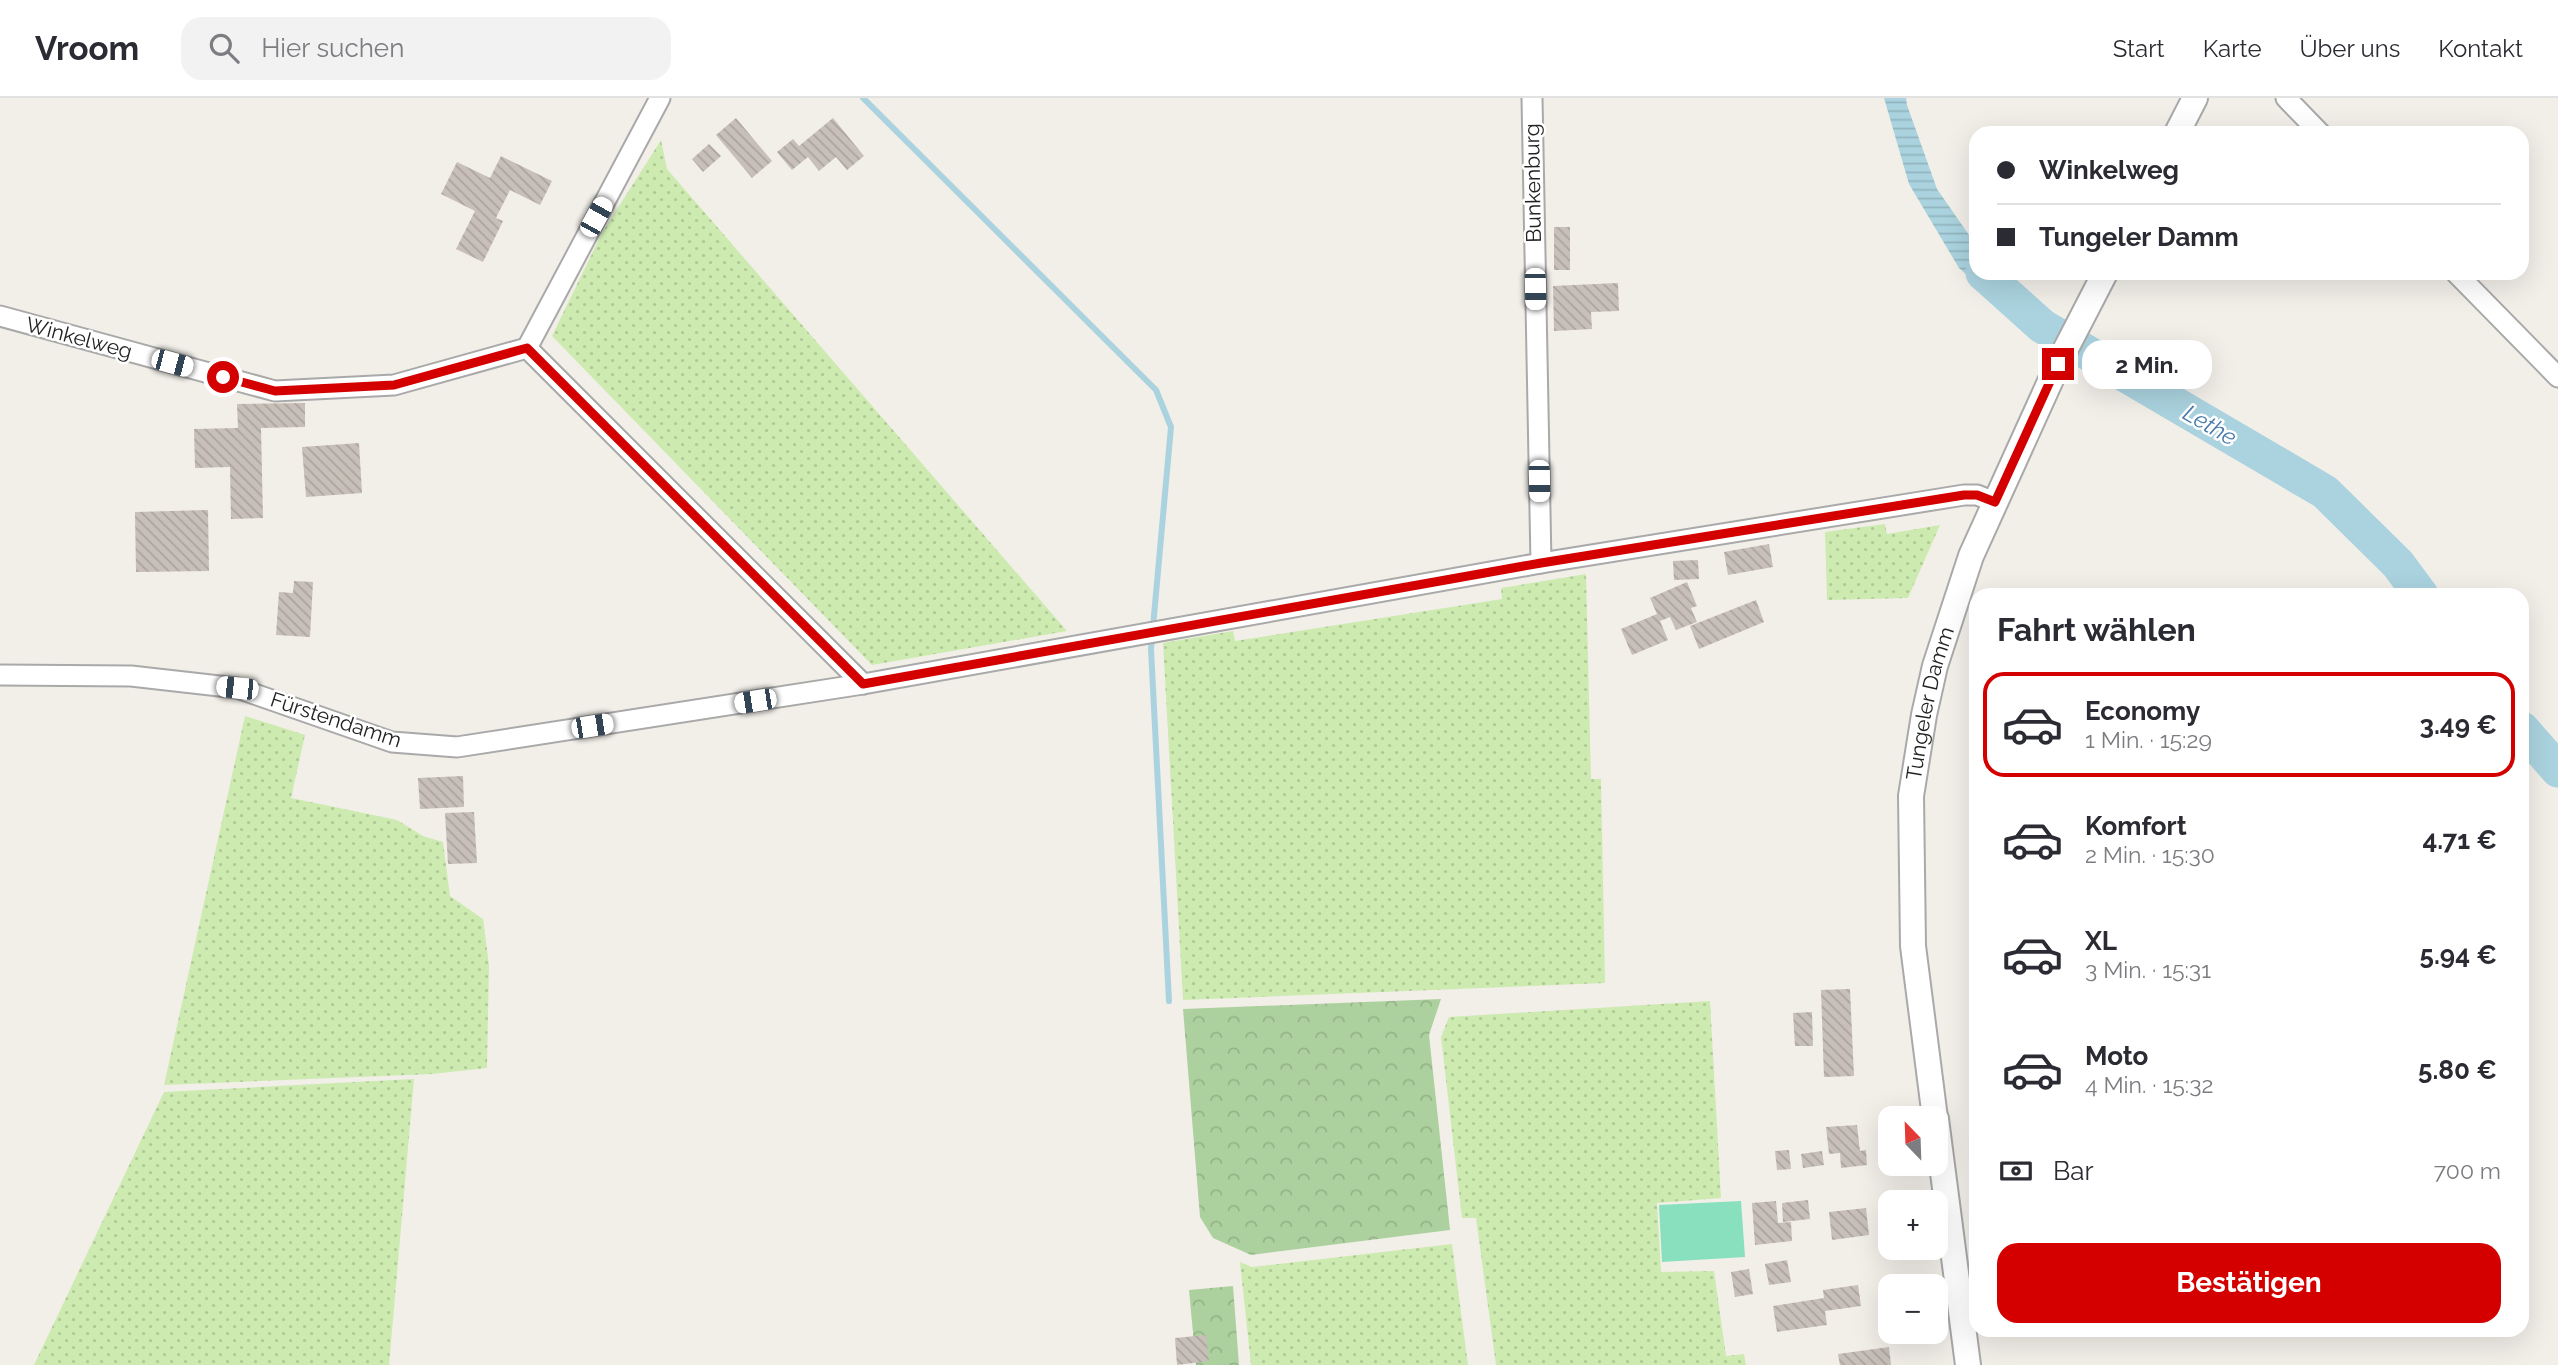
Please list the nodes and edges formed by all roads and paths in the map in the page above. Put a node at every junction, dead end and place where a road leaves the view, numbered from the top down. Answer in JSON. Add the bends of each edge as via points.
{"nodes":[{"id":1,"x":660,"y":98,"type":"edge"},
{"id":2,"x":1532,"y":98,"type":"edge"},
{"id":3,"x":2194,"y":98,"type":"edge"},
{"id":4,"x":2286,"y":98,"type":"edge"},
{"id":5,"x":2180,"y":126,"type":"edge"},
{"id":6,"x":2313,"y":126,"type":"edge"},
{"id":7,"x":2101,"y":280,"type":"edge"},
{"id":8,"x":2463,"y":280,"type":"edge"},
{"id":9,"x":0,"y":316,"type":"edge"},
{"id":10,"x":527,"y":348,"type":"junction"},
{"id":11,"x":2558,"y":377,"type":"edge"},
{"id":12,"x":1995,"y":502,"type":"junction"},
{"id":13,"x":1541,"y":563,"type":"junction"},
{"id":14,"x":0,"y":676,"type":"edge"},
{"id":15,"x":863,"y":684,"type":"junction"},
{"id":16,"x":1934,"y":1106,"type":"edge"},
{"id":17,"x":1943,"y":1176,"type":"edge"},
{"id":18,"x":1968,"y":1365,"type":"edge"}],
"edges":[{"from":1,"to":10,"type":"street"},
{"from":2,"to":13,"type":"street","name":"Bunkenburg"},
{"from":3,"to":5,"type":"street"},
{"from":4,"to":6,"type":"street"},
{"from":7,"to":12,"type":"street","name":"Tungeler Damm"},
{"from":8,"to":11,"type":"street"},
{"from":9,"to":10,"type":"street","name":"Winkelweg","via":[[275,391],[394,385]]},
{"from":10,"to":15,"type":"street"},
{"from":12,"to":13,"type":"street","name":"Fürstendamm","via":[[1964,495]]},
{"from":12,"to":16,"type":"street","name":"Tungeler Damm","via":[[1971,556],[1935,666],[1911,796],[1913,946]]},
{"from":13,"to":15,"type":"street","name":"Fürstendamm"},
{"from":14,"to":15,"type":"street","name":"Fürstendamm","via":[[131,676],[237,688],[392,742],[457,747]]},
{"from":17,"to":18,"type":"street","name":"Tungeler Damm"}]}
